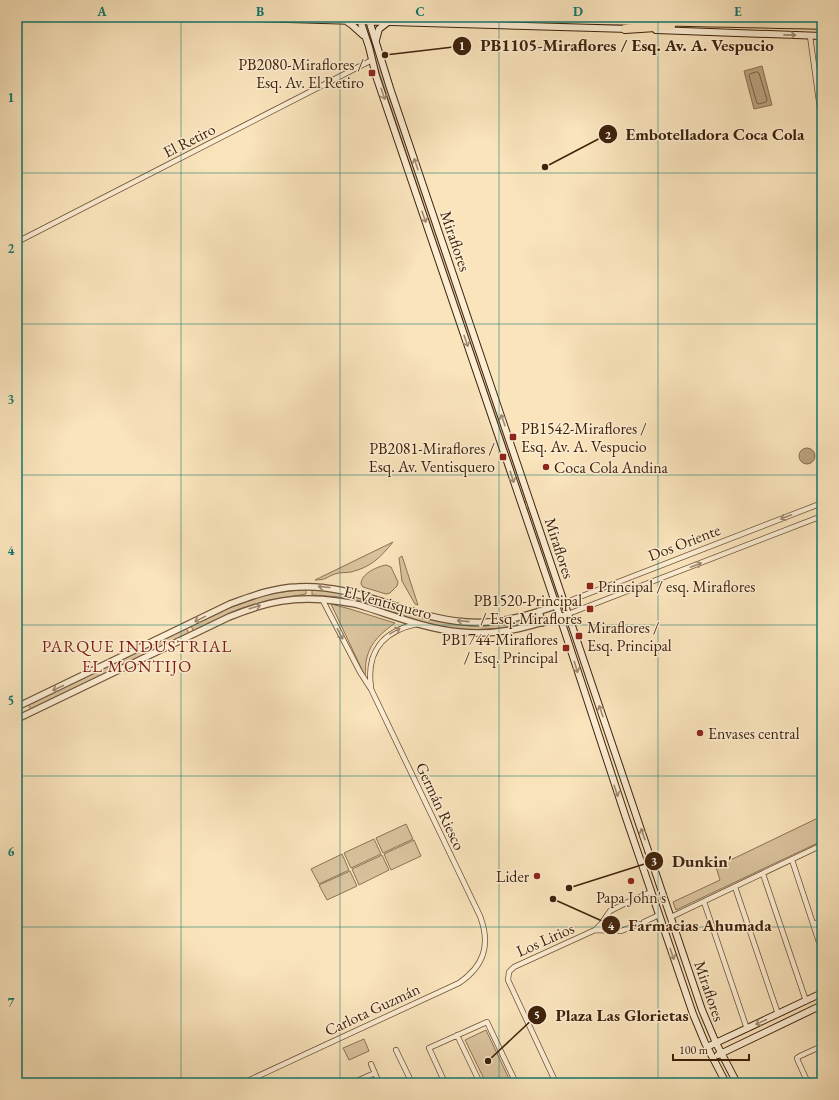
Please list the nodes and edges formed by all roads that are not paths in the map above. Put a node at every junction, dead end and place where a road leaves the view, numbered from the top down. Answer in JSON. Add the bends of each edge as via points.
{"nodes":[{"id":1,"x":216,"y":17,"type":"edge"},
{"id":2,"x":382,"y":17,"type":"edge"},
{"id":3,"x":491,"y":17,"type":"edge"},
{"id":4,"x":344,"y":19,"type":"edge"},
{"id":5,"x":359,"y":19,"type":"edge"},
{"id":6,"x":369,"y":19,"type":"edge"},
{"id":7,"x":388,"y":22,"type":"junction"},
{"id":8,"x":724,"y":22,"type":"junction"},
{"id":9,"x":822,"y":25,"type":"edge"},
{"id":10,"x":626,"y":29,"type":"junction"},
{"id":11,"x":810,"y":36,"type":"junction"},
{"id":12,"x":822,"y":36,"type":"edge"},
{"id":13,"x":366,"y":38,"type":"junction"},
{"id":14,"x":376,"y":40,"type":"junction"},
{"id":15,"x":372,"y":60,"type":"junction"},
{"id":16,"x":822,"y":123,"type":"edge"},
{"id":17,"x":17,"y":242,"type":"edge"},
{"id":18,"x":531,"y":502,"type":"junction"},
{"id":19,"x":822,"y":503,"type":"edge"},
{"id":20,"x":522,"y":506,"type":"junction"},
{"id":21,"x":822,"y":516,"type":"edge"},
{"id":22,"x":322,"y":599,"type":"junction"},
{"id":23,"x":564,"y":602,"type":"junction"},
{"id":24,"x":556,"y":606,"type":"junction"},
{"id":25,"x":538,"y":611,"type":"junction"},
{"id":26,"x":568,"y":614,"type":"junction"},
{"id":27,"x":560,"y":617,"type":"junction"},
{"id":28,"x":542,"y":623,"type":"junction"},
{"id":29,"x":419,"y":624,"type":"junction"},
{"id":30,"x":188,"y":625,"type":"junction"},
{"id":31,"x":192,"y":634,"type":"junction"},
{"id":32,"x":371,"y":689,"type":"junction"},
{"id":33,"x":25,"y":703,"type":"junction"},
{"id":34,"x":17,"y":707,"type":"edge"},
{"id":35,"x":29,"y":713,"type":"junction"},
{"id":36,"x":17,"y":719,"type":"edge"},
{"id":37,"x":621,"y":767,"type":"junction"},
{"id":38,"x":610,"y":771,"type":"junction"},
{"id":39,"x":822,"y":847,"type":"edge"},
{"id":40,"x":792,"y":860,"type":"junction"},
{"id":41,"x":763,"y":874,"type":"junction"},
{"id":42,"x":735,"y":887,"type":"junction"},
{"id":43,"x":651,"y":892,"type":"junction"},
{"id":44,"x":704,"y":902,"type":"junction"},
{"id":45,"x":659,"y":915,"type":"junction"},
{"id":46,"x":671,"y":917,"type":"junction"},
{"id":47,"x":822,"y":921,"type":"edge"},
{"id":48,"x":813,"y":924,"type":"junction"},
{"id":49,"x":595,"y":930,"type":"junction"},
{"id":50,"x":485,"y":935,"type":"joint"},
{"id":51,"x":822,"y":951,"type":"edge"},
{"id":52,"x":822,"y":993,"type":"edge"},
{"id":53,"x":806,"y":1001,"type":"junction"},
{"id":54,"x":822,"y":1005,"type":"edge"},
{"id":55,"x":702,"y":1010,"type":"junction"},
{"id":56,"x":693,"y":1014,"type":"junction"},
{"id":57,"x":778,"y":1014,"type":"junction"},
{"id":58,"x":747,"y":1029,"type":"junction"},
{"id":59,"x":458,"y":1035,"type":"junction"},
{"id":60,"x":716,"y":1043,"type":"junction"},
{"id":61,"x":708,"y":1047,"type":"junction"},
{"id":62,"x":822,"y":1047,"type":"edge"},
{"id":63,"x":396,"y":1050,"type":"dead end"},
{"id":64,"x":721,"y":1053,"type":"junction"},
{"id":65,"x":713,"y":1057,"type":"junction"},
{"id":66,"x":370,"y":1064,"type":"dead end"},
{"id":67,"x":375,"y":1073,"type":"junction"},
{"id":68,"x":630,"y":1081,"type":"dead end"},
{"id":69,"x":243,"y":1083,"type":"edge"},
{"id":70,"x":352,"y":1083,"type":"edge"},
{"id":71,"x":379,"y":1083,"type":"edge"},
{"id":72,"x":412,"y":1083,"type":"edge"},
{"id":73,"x":445,"y":1083,"type":"edge"},
{"id":74,"x":480,"y":1083,"type":"edge"},
{"id":75,"x":516,"y":1083,"type":"edge"},
{"id":76,"x":556,"y":1083,"type":"edge"},
{"id":77,"x":620,"y":1083,"type":"edge"},
{"id":78,"x":726,"y":1083,"type":"edge"},
{"id":79,"x":737,"y":1083,"type":"edge"},
{"id":80,"x":808,"y":1083,"type":"edge"}],
"edges":[{"from":1,"to":4,"type":"main road"},
{"from":2,"to":7,"type":"main road"},
{"from":3,"to":8,"type":"highway"},
{"from":4,"to":5,"type":"main road"},
{"from":4,"to":13,"type":"main road"},
{"from":5,"to":6,"type":"main road"},
{"from":5,"to":13,"type":"main road","name":"Miraflores"},
{"from":6,"to":7,"type":"main road"},
{"from":6,"to":14,"type":"main road","name":"Miraflores"},
{"from":7,"to":10,"type":"main road"},
{"from":7,"to":14,"type":"main road","via":[[379,29]]},
{"from":8,"to":9,"type":"highway"},
{"from":8,"to":10,"type":"highway"},
{"from":10,"to":11,"type":"main road","one_way":true},
{"from":11,"to":12,"type":"main road"},
{"from":11,"to":16,"type":"street"},
{"from":13,"to":15,"type":"main road","name":"Miraflores"},
{"from":18,"to":14,"type":"main road","name":"Miraflores","one_way":true},
{"from":15,"to":17,"type":"street","name":"El Retiro"},
{"from":15,"to":20,"type":"main road","name":"Miraflores","one_way":true},
{"from":18,"to":20,"type":"main road"},
{"from":18,"to":23,"type":"main road","name":"Miraflores"},
{"from":19,"to":23,"type":"street","name":"Dos Oriente","one_way":true},
{"from":20,"to":24,"type":"main road","name":"Miraflores"},
{"from":26,"to":21,"type":"street","name":"Dos Oriente","one_way":true},
{"from":22,"to":29,"type":"street","name":"El Ventisquero","via":[[357,604]]},
{"from":31,"to":22,"type":"street","name":"El Ventisquero","one_way":true,"via":[[254,607],[300,598]]},
{"from":22,"to":32,"type":"street","name":"Germán Riesco","one_way":true},
{"from":23,"to":24,"type":"street","name":"Dos Oriente"},
{"from":23,"to":26,"type":"main road","name":"Miraflores"},
{"from":24,"to":25,"type":"street","name":"El Ventisquero"},
{"from":24,"to":27,"type":"main road","name":"Miraflores"},
{"from":25,"to":28,"type":"street"},
{"from":25,"to":30,"type":"street","name":"El Ventisquero","one_way":true,"via":[[515,618],[467,622],[439,618],[343,590],[298,587],[275,589],[253,595]]},
{"from":26,"to":27,"type":"street","name":"Dos Oriente"},
{"from":37,"to":26,"type":"main road","name":"Miraflores","one_way":true},
{"from":27,"to":28,"type":"street","name":"El Ventisquero"},
{"from":27,"to":38,"type":"main road","name":"Miraflores","one_way":true},
{"from":28,"to":29,"type":"street","name":"El Ventisquero","via":[[509,632],[474,633]]},
{"from":32,"to":29,"type":"street","name":"Germán Riesco","one_way":true,"via":[[371,664],[381,642],[397,630]]},
{"from":30,"to":31,"type":"street"},
{"from":30,"to":33,"type":"street","name":"El Ventisquero","one_way":true},
{"from":31,"to":35,"type":"street","name":"El Ventisquero"},
{"from":32,"to":50,"type":"street","name":"Germán Riesco","via":[[480,916]]},
{"from":33,"to":34,"type":"street","name":"El Ventisquero"},
{"from":33,"to":35,"type":"street"},
{"from":35,"to":36,"type":"street","name":"El Ventisquero"},
{"from":37,"to":38,"type":"main road"},
{"from":46,"to":37,"type":"main road","name":"Miraflores","one_way":true},
{"from":38,"to":43,"type":"main road","name":"Miraflores","one_way":true},
{"from":39,"to":40,"type":"street"},
{"from":40,"to":41,"type":"street"},
{"from":40,"to":48,"type":"street"},
{"from":41,"to":42,"type":"street"},
{"from":41,"to":53,"type":"street"},
{"from":42,"to":44,"type":"street"},
{"from":42,"to":57,"type":"street"},
{"from":43,"to":45,"type":"main road","name":"Miraflores"},
{"from":43,"to":49,"type":"street","via":[[610,911]]},
{"from":44,"to":46,"type":"street"},
{"from":44,"to":58,"type":"street"},
{"from":45,"to":49,"type":"street","via":[[621,931]]},
{"from":45,"to":56,"type":"main road","name":"Miraflores","one_way":true},
{"from":46,"to":55,"type":"main road","name":"Miraflores"},
{"from":47,"to":48,"type":"street"},
{"from":48,"to":51,"type":"street"},
{"from":49,"to":76,"type":"street","name":"Los Lirios","via":[[514,967],[508,974],[508,980]]},
{"from":50,"to":69,"type":"street","name":"Carlota Guzmán","via":[[484,950],[479,964],[459,983]]},
{"from":52,"to":53,"type":"main road"},
{"from":53,"to":57,"type":"main road"},
{"from":54,"to":64,"type":"main road"},
{"from":55,"to":56,"type":"main road"},
{"from":55,"to":60,"type":"main road","name":"Miraflores"},
{"from":56,"to":61,"type":"main road","name":"Miraflores"},
{"from":57,"to":58,"type":"main road","one_way":true},
{"from":58,"to":60,"type":"main road"},
{"from":59,"to":73,"type":"street","via":[[429,1048]]},
{"from":59,"to":74,"type":"street"},
{"from":59,"to":75,"type":"street","via":[[487,1022]]},
{"from":60,"to":61,"type":"main road"},
{"from":60,"to":64,"type":"main road","name":"Miraflores"},
{"from":61,"to":65,"type":"main road","name":"Miraflores"},
{"from":62,"to":80,"type":"street","via":[[797,1058]]},
{"from":63,"to":72,"type":"street"},
{"from":64,"to":65,"type":"main road"},
{"from":64,"to":79,"type":"main road","name":"Miraflores"},
{"from":65,"to":78,"type":"main road","name":"Miraflores"},
{"from":66,"to":67,"type":"street"},
{"from":67,"to":70,"type":"street"},
{"from":67,"to":71,"type":"street"},
{"from":68,"to":77,"type":"street"}]}
